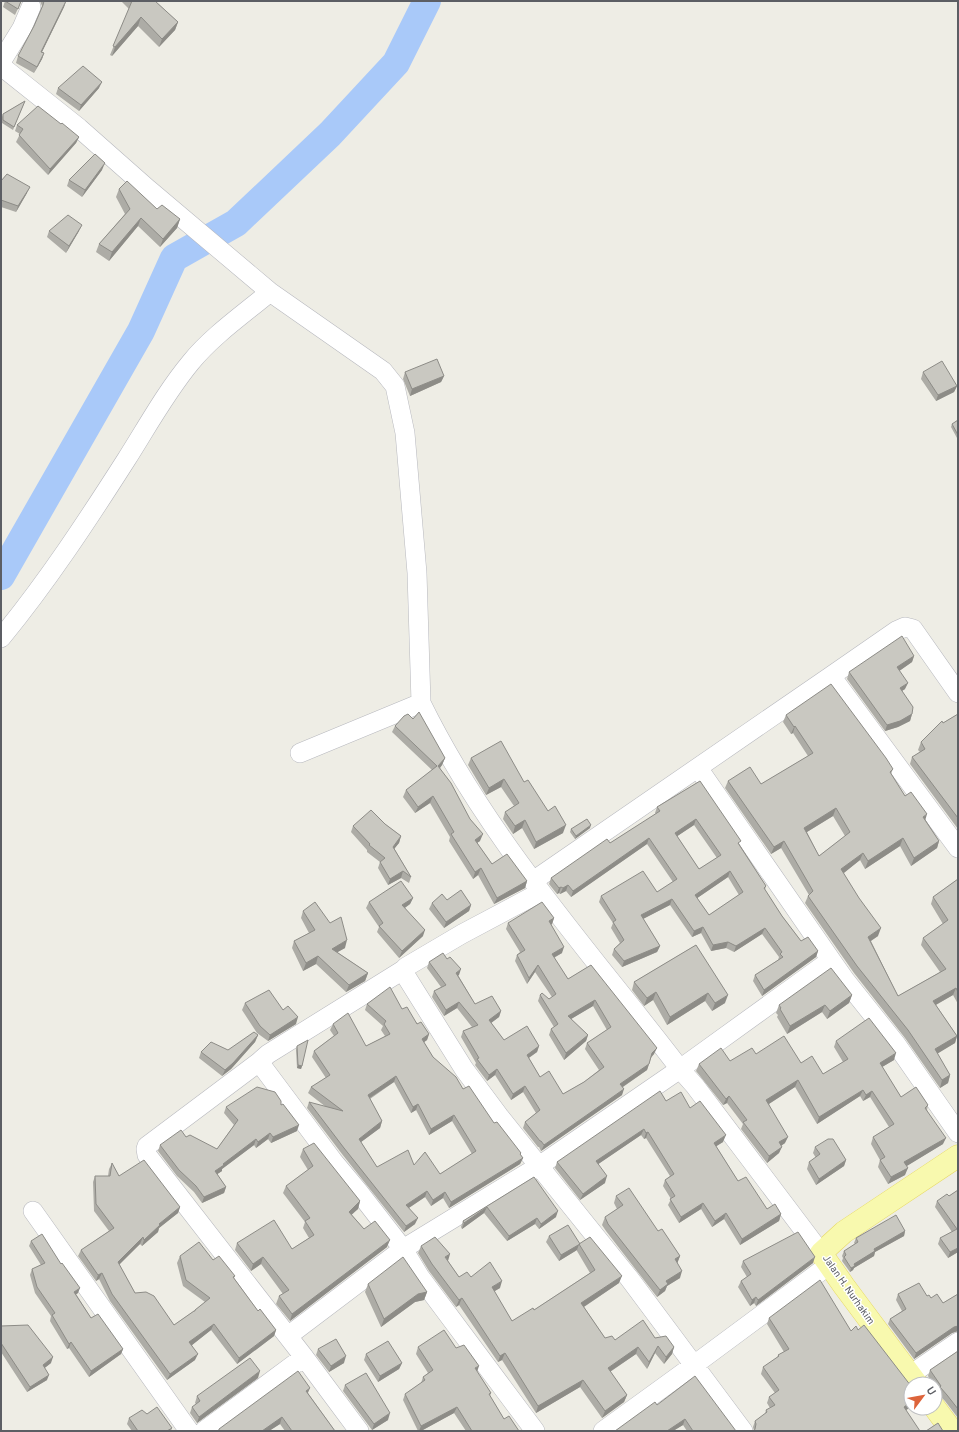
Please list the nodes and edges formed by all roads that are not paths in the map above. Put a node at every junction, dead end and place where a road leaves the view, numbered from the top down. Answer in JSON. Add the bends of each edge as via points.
{"nodes":[{"id":1,"x":31,"y":7,"type":"dead end"},
{"id":2,"x":1,"y":62,"type":"edge"},
{"id":3,"x":1,"y":66,"type":"edge"},
{"id":4,"x":270,"y":292,"type":"junction"},
{"id":5,"x":1,"y":638,"type":"edge"},
{"id":6,"x":831,"y":676,"type":"junction"},
{"id":7,"x":958,"y":693,"type":"edge"},
{"id":8,"x":421,"y":703,"type":"junction"},
{"id":9,"x":300,"y":753,"type":"dead end"},
{"id":10,"x":698,"y":768,"type":"junction"},
{"id":11,"x":958,"y":848,"type":"edge"},
{"id":12,"x":537,"y":886,"type":"junction"},
{"id":13,"x":831,"y":960,"type":"junction"},
{"id":14,"x":403,"y":970,"type":"junction"},
{"id":15,"x":259,"y":1062,"type":"junction"},
{"id":16,"x":680,"y":1069,"type":"junction"},
{"id":17,"x":958,"y":1133,"type":"edge"},
{"id":18,"x":958,"y":1156,"type":"edge"},
{"id":19,"x":539,"y":1166,"type":"junction"},
{"id":20,"x":34,"y":1211,"type":"dead end"},
{"id":21,"x":403,"y":1249,"type":"junction"},
{"id":22,"x":825,"y":1259,"type":"junction"},
{"id":23,"x":288,"y":1336,"type":"junction"},
{"id":24,"x":958,"y":1342,"type":"edge"},
{"id":25,"x":304,"y":1357,"type":"junction"},
{"id":26,"x":694,"y":1366,"type":"junction"},
{"id":27,"x":911,"y":1376,"type":"edge"},
{"id":28,"x":917,"y":1376,"type":"edge"},
{"id":29,"x":941,"y":1416,"type":"edge"},
{"id":30,"x":189,"y":1431,"type":"edge"},
{"id":31,"x":204,"y":1431,"type":"edge"},
{"id":32,"x":359,"y":1431,"type":"edge"},
{"id":33,"x":535,"y":1431,"type":"edge"},
{"id":34,"x":603,"y":1431,"type":"edge"},
{"id":35,"x":743,"y":1431,"type":"edge"},
{"id":36,"x":952,"y":1431,"type":"edge"}],
"edges":[{"from":1,"to":2,"type":"street","via":[[22,28]]},
{"from":3,"to":4,"type":"street","via":[[79,128]]},
{"from":4,"to":5,"type":"street","via":[[192,360],[172,387],[84,526]]},
{"from":4,"to":8,"type":"street","via":[[383,371],[395,386],[405,433],[416,565]]},
{"from":6,"to":7,"type":"street","via":[[896,631],[913,629]]},
{"from":6,"to":10,"type":"street"},
{"from":6,"to":11,"type":"street"},
{"from":8,"to":9,"type":"street"},
{"from":8,"to":12,"type":"street","via":[[473,795]]},
{"from":10,"to":12,"type":"street"},
{"from":10,"to":13,"type":"street"},
{"from":12,"to":14,"type":"street"},
{"from":12,"to":16,"type":"street"},
{"from":13,"to":16,"type":"street"},
{"from":13,"to":17,"type":"street","via":[[896,1044]]},
{"from":14,"to":15,"type":"street"},
{"from":14,"to":19,"type":"street","via":[[464,1069]]},
{"from":15,"to":21,"type":"street"},
{"from":15,"to":23,"type":"street","via":[[146,1149],[148,1155]]},
{"from":16,"to":19,"type":"street"},
{"from":16,"to":22,"type":"street"},
{"from":18,"to":22,"type":"main road","name":"Jalan H. Nurhakim","via":[[844,1232]]},
{"from":19,"to":21,"type":"street"},
{"from":19,"to":26,"type":"street","via":[[629,1278]]},
{"from":20,"to":30,"type":"street"},
{"from":21,"to":23,"type":"street"},
{"from":21,"to":33,"type":"street","via":[[420,1277]]},
{"from":22,"to":26,"type":"street"},
{"from":22,"to":27,"type":"main road","name":"Jalan H. Nurhakim"},
{"from":23,"to":25,"type":"street"},
{"from":24,"to":28,"type":"street"},
{"from":25,"to":31,"type":"street"},
{"from":25,"to":32,"type":"street"},
{"from":26,"to":34,"type":"street"},
{"from":26,"to":35,"type":"street"},
{"from":29,"to":36,"type":"main road"}]}
